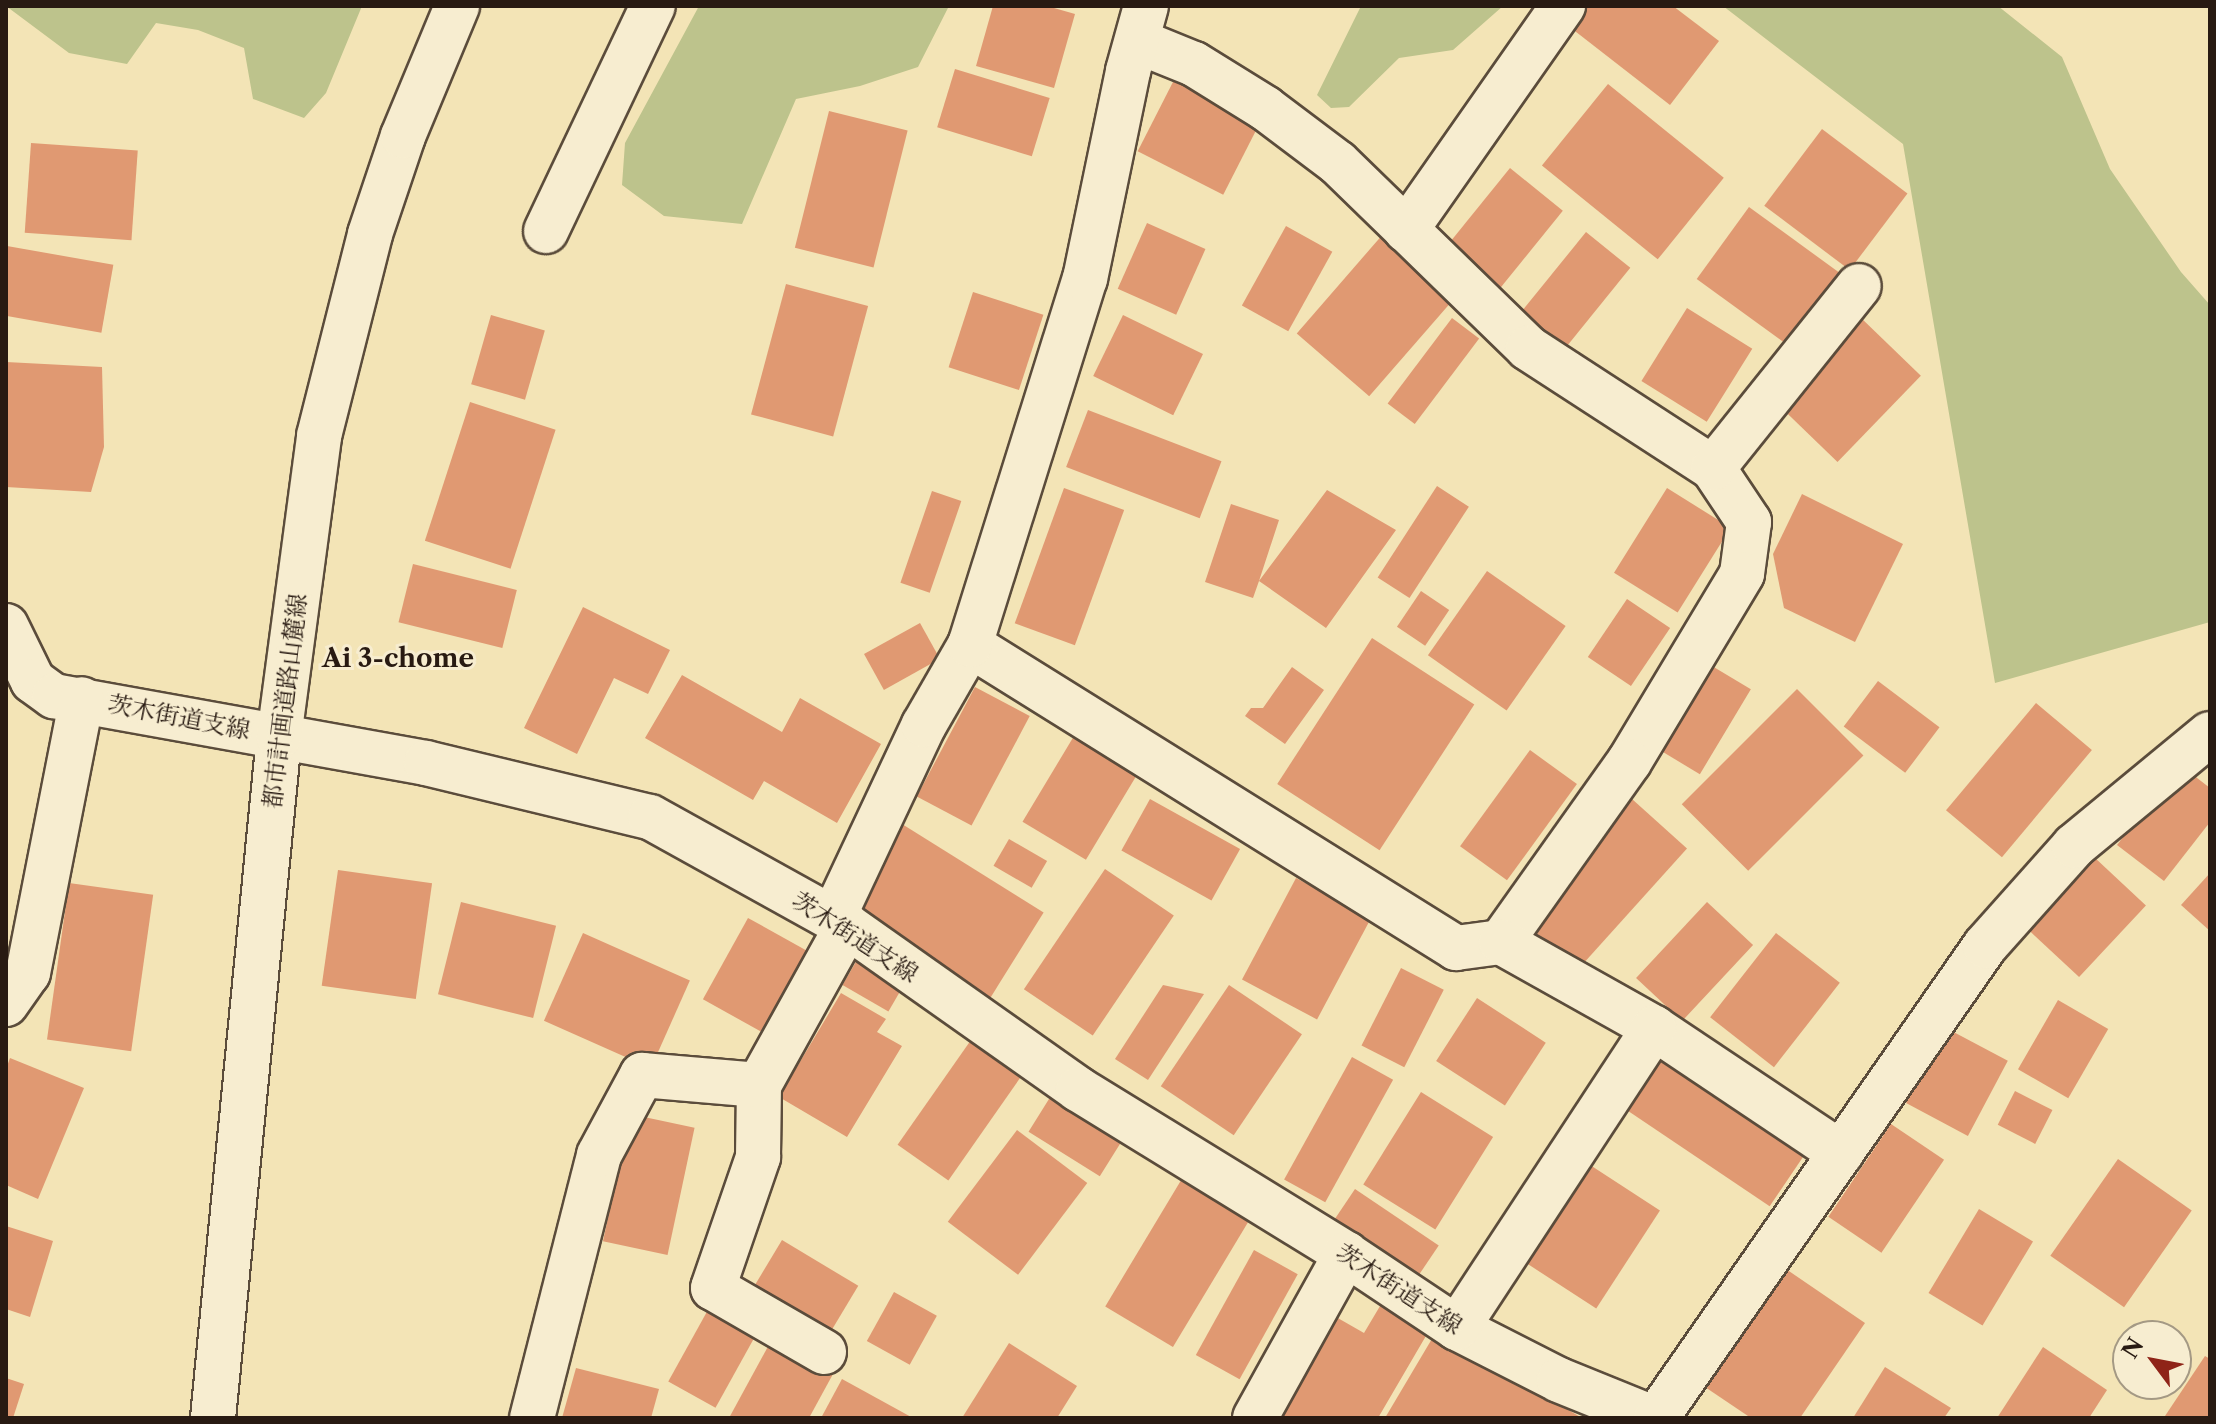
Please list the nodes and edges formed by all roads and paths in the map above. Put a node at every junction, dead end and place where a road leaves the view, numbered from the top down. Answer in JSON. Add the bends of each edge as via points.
{"nodes":[{"id":1,"x":457,"y":6,"type":"edge"},
{"id":2,"x":653,"y":6,"type":"edge"},
{"id":3,"x":1563,"y":6,"type":"edge"},
{"id":4,"x":1141,"y":23,"type":"edge"},
{"id":5,"x":1406,"y":230,"type":"junction"},
{"id":6,"x":546,"y":231,"type":"dead end"},
{"id":7,"x":1859,"y":286,"type":"dead end"},
{"id":8,"x":1713,"y":468,"type":"junction"},
{"id":9,"x":6,"y":626,"type":"edge"},
{"id":10,"x":970,"y":645,"type":"junction"},
{"id":11,"x":6,"y":689,"type":"edge"},
{"id":12,"x":68,"y":697,"type":"junction"},
{"id":13,"x":2209,"y":736,"type":"edge"},
{"id":14,"x":279,"y":737,"type":"junction"},
{"id":15,"x":840,"y":922,"type":"junction"},
{"id":16,"x":1501,"y":942,"type":"junction"},
{"id":17,"x":6,"y":1004,"type":"edge"},
{"id":18,"x":1654,"y":1028,"type":"junction"},
{"id":19,"x":759,"y":1085,"type":"junction"},
{"id":20,"x":1841,"y":1153,"type":"junction"},
{"id":21,"x":1346,"y":1254,"type":"junction"},
{"id":22,"x":1457,"y":1328,"type":"junction"},
{"id":23,"x":824,"y":1352,"type":"dead end"},
{"id":24,"x":213,"y":1418,"type":"edge"},
{"id":25,"x":532,"y":1418,"type":"edge"},
{"id":26,"x":1255,"y":1418,"type":"edge"},
{"id":27,"x":1655,"y":1418,"type":"edge"}],
"edges":[{"from":1,"to":14,"type":"street","name":"都市計画道路山麓線","via":[[403,136],[342,334],[319,436]]},
{"from":2,"to":6,"type":"street"},
{"from":3,"to":5,"type":"street"},
{"from":4,"to":5,"type":"street","via":[[1338,163]]},
{"from":4,"to":10,"type":"street","via":[[1085,279]]},
{"from":5,"to":8,"type":"street","via":[[1528,348]]},
{"from":7,"to":8,"type":"street"},
{"from":8,"to":16,"type":"street","via":[[1749,522],[1742,574],[1629,762]]},
{"from":9,"to":12,"type":"street","via":[[33,681]]},
{"from":10,"to":15,"type":"street","via":[[924,725]]},
{"from":10,"to":16,"type":"street","via":[[1456,948]]},
{"from":11,"to":12,"type":"street","name":"茨木街道支線"},
{"from":12,"to":14,"type":"street","name":"茨木街道支線"},
{"from":12,"to":17,"type":"street","via":[[28,973]]},
{"from":13,"to":20,"type":"street","via":[[2074,846],[1995,935]]},
{"from":14,"to":15,"type":"street","name":"茨木街道支線","via":[[426,763],[650,817]]},
{"from":14,"to":24,"type":"street","name":"都市計画道路山麓線"},
{"from":15,"to":19,"type":"street"},
{"from":15,"to":21,"type":"street","name":"茨木街道支線","via":[[1078,1089]]},
{"from":16,"to":18,"type":"street"},
{"from":18,"to":20,"type":"street"},
{"from":18,"to":22,"type":"street"},
{"from":19,"to":23,"type":"street","via":[[758,1157],[713,1288]]},
{"from":19,"to":25,"type":"street","via":[[642,1075],[599,1155]]},
{"from":20,"to":27,"type":"street"},
{"from":21,"to":22,"type":"street","name":"茨木街道支線"},
{"from":21,"to":26,"type":"street"},
{"from":22,"to":27,"type":"street","name":"茨木街道支線","via":[[1559,1380]]}]}
